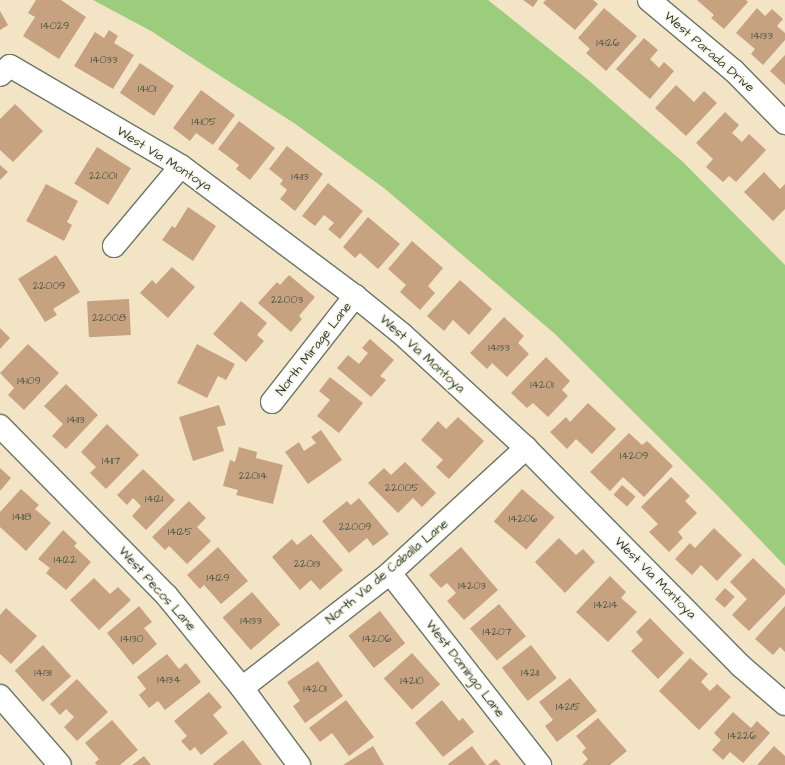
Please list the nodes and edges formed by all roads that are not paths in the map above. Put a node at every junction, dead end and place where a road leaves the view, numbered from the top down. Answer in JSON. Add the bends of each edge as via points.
{"nodes":[{"id":1,"x":649,"y":0,"type":"edge"},
{"id":2,"x":5,"y":70,"type":"edge"},
{"id":3,"x":785,"y":123,"type":"edge"},
{"id":4,"x":181,"y":166,"type":"junction"},
{"id":5,"x":114,"y":246,"type":"dead end"},
{"id":6,"x":355,"y":296,"type":"junction"},
{"id":7,"x":272,"y":402,"type":"dead end"},
{"id":8,"x":0,"y":426,"type":"edge"},
{"id":9,"x":526,"y":448,"type":"junction"},
{"id":10,"x":390,"y":573,"type":"junction"},
{"id":11,"x":242,"y":688,"type":"junction"},
{"id":12,"x":0,"y":696,"type":"edge"},
{"id":13,"x":785,"y":704,"type":"edge"},
{"id":14,"x":60,"y":765,"type":"edge"},
{"id":15,"x":299,"y":765,"type":"edge"},
{"id":16,"x":540,"y":765,"type":"edge"}],
"edges":[{"from":1,"to":3,"type":"street","name":"West Parada Drive","via":[[734,71]]},
{"from":2,"to":4,"type":"street","name":"West Via Montoya"},
{"from":4,"to":5,"type":"street"},
{"from":4,"to":6,"type":"street","name":"West Via Montoya"},
{"from":6,"to":7,"type":"street","name":"North Mirage Lane"},
{"from":6,"to":9,"type":"street","name":"West Via Montoya","via":[[402,334]]},
{"from":8,"to":11,"type":"street","name":"West Pecos Lane","via":[[167,596]]},
{"from":9,"to":10,"type":"street","name":"North Via de Caballa Lane"},
{"from":9,"to":13,"type":"street","name":"West Via Montoya","via":[[741,666]]},
{"from":10,"to":11,"type":"street","name":"North Via de Caballa Lane"},
{"from":10,"to":16,"type":"street","name":"West Domingo Lane"},
{"from":11,"to":15,"type":"street","name":"West Pecos Lane"},
{"from":12,"to":14,"type":"street"}]}
